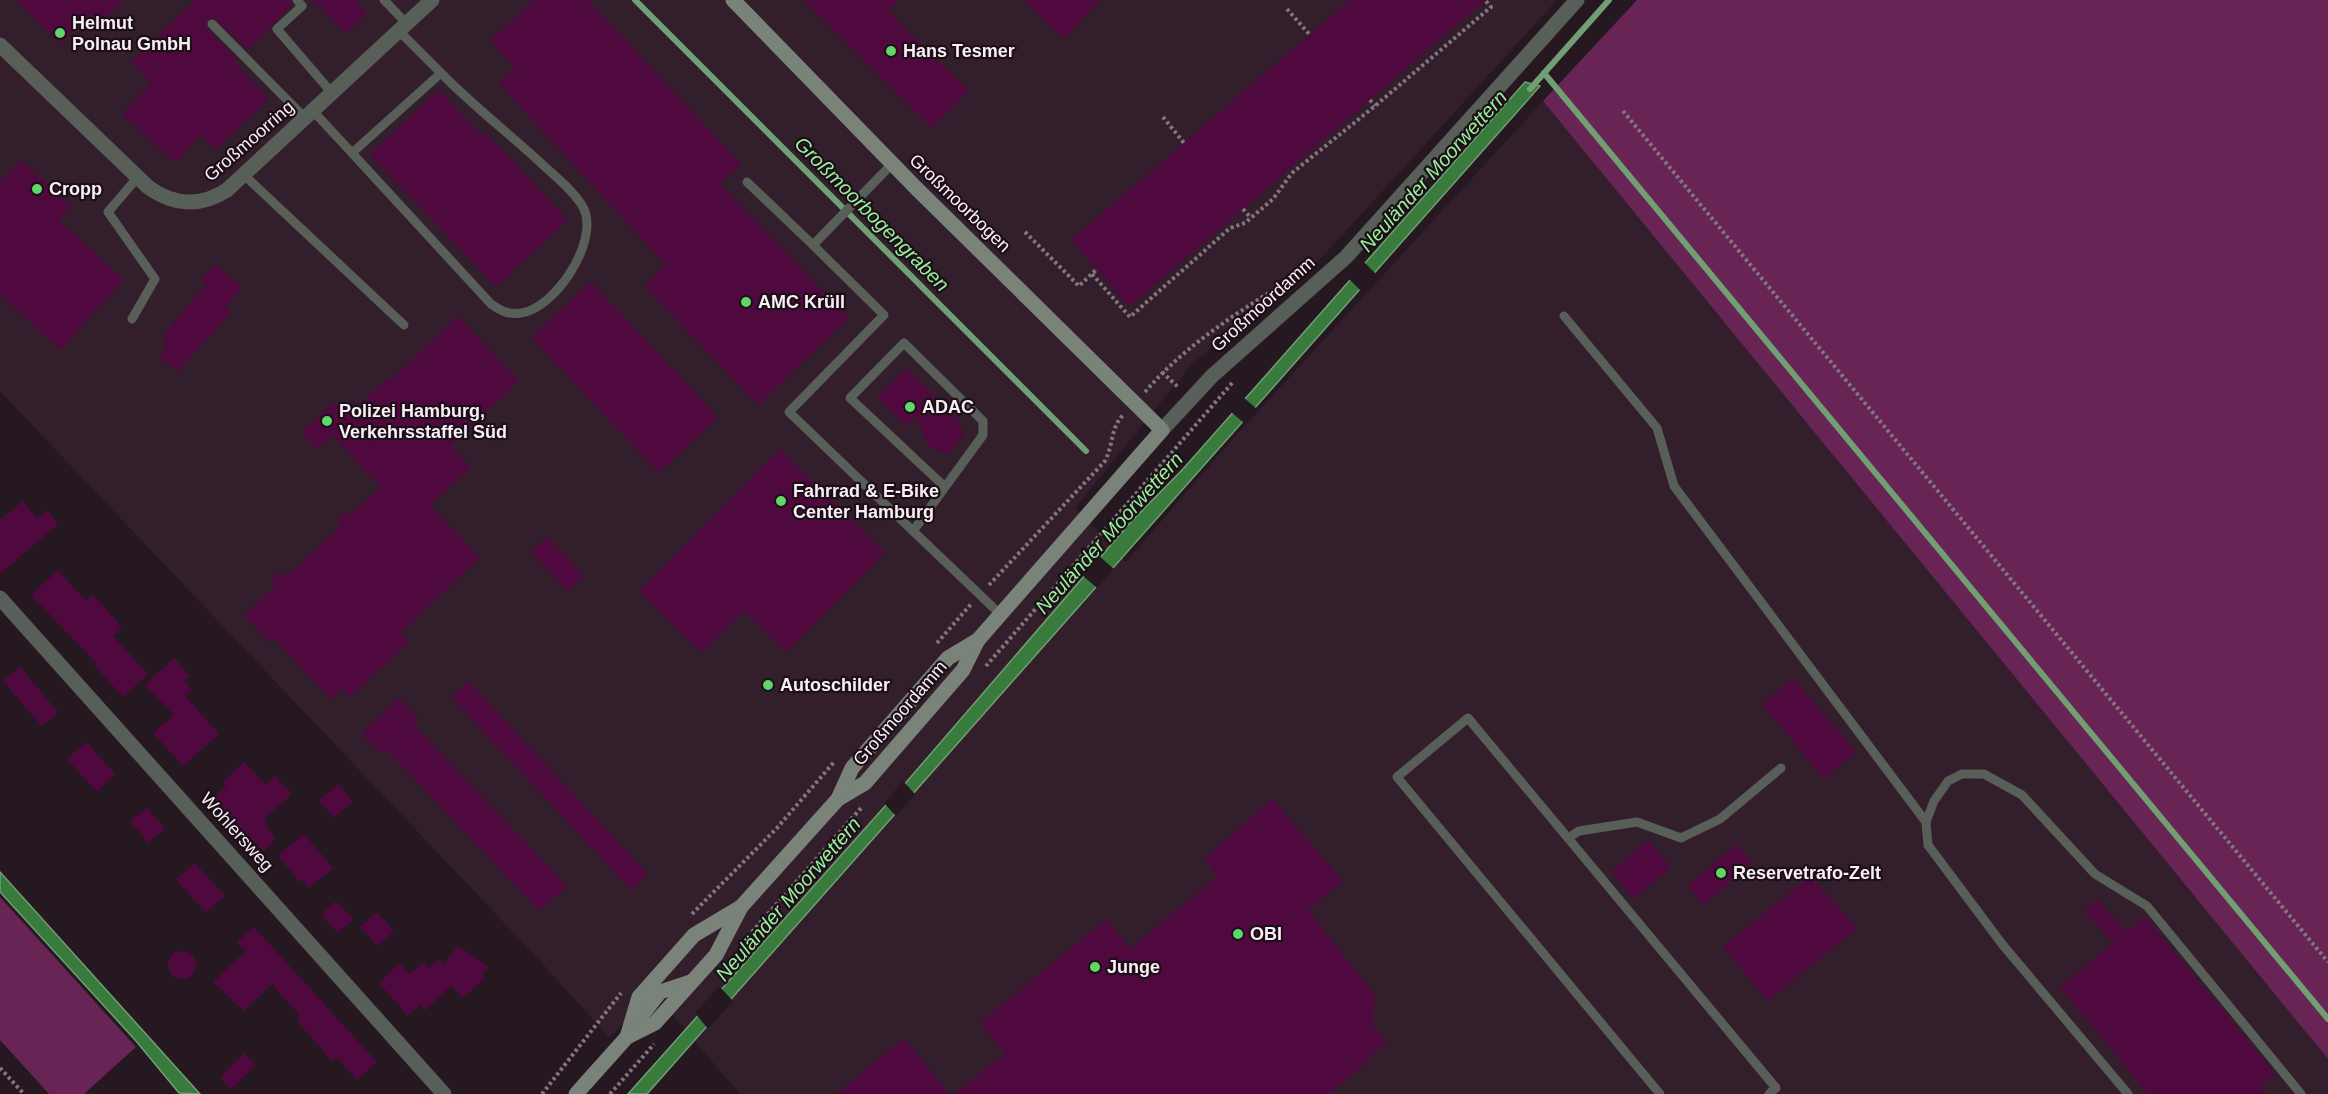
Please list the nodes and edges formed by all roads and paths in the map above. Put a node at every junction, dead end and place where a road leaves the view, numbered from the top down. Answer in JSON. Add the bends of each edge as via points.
{"nodes":[{"id":1,"x":297,"y":0,"type":"edge"},
{"id":2,"x":384,"y":0,"type":"edge"},
{"id":3,"x":432,"y":0,"type":"edge"},
{"id":4,"x":733,"y":0,"type":"edge"},
{"id":5,"x":1485,"y":0,"type":"edge"},
{"id":6,"x":1577,"y":0,"type":"edge"},
{"id":7,"x":1287,"y":9,"type":"dead end"},
{"id":8,"x":212,"y":24,"type":"dead end"},
{"id":9,"x":403,"y":27,"type":"junction"},
{"id":10,"x":1310,"y":35,"type":"dead end"},
{"id":11,"x":0,"y":45,"type":"edge"},
{"id":12,"x":441,"y":73,"type":"junction"},
{"id":13,"x":332,"y":93,"type":"junction"},
{"id":14,"x":1370,"y":100,"type":"dead end"},
{"id":15,"x":1376,"y":106,"type":"junction"},
{"id":16,"x":1623,"y":111,"type":"dead end"},
{"id":17,"x":309,"y":115,"type":"junction"},
{"id":18,"x":1163,"y":117,"type":"dead end"},
{"id":19,"x":1184,"y":143,"type":"dead end"},
{"id":20,"x":352,"y":153,"type":"junction"},
{"id":21,"x":892,"y":164,"type":"junction"},
{"id":22,"x":244,"y":175,"type":"junction"},
{"id":23,"x":137,"y":178,"type":"junction"},
{"id":24,"x":747,"y":182,"type":"dead end"},
{"id":25,"x":1243,"y":209,"type":"dead end"},
{"id":26,"x":1251,"y":218,"type":"junction"},
{"id":27,"x":1025,"y":232,"type":"dead end"},
{"id":28,"x":813,"y":245,"type":"junction"},
{"id":29,"x":1097,"y":269,"type":"dead end"},
{"id":30,"x":1306,"y":269,"type":"dead end"},
{"id":31,"x":1092,"y":274,"type":"junction"},
{"id":32,"x":1564,"y":316,"type":"dead end"},
{"id":33,"x":132,"y":319,"type":"dead end"},
{"id":34,"x":404,"y":326,"type":"dead end"},
{"id":35,"x":1135,"y":403,"type":"junction"},
{"id":36,"x":1162,"y":430,"type":"junction"},
{"id":37,"x":945,"y":487,"type":"junction"},
{"id":38,"x":914,"y":531,"type":"junction"},
{"id":39,"x":980,"y":594,"type":"junction"},
{"id":40,"x":0,"y":598,"type":"edge"},
{"id":41,"x":1000,"y":614,"type":"junction"},
{"id":42,"x":978,"y":640,"type":"junction"},
{"id":43,"x":934,"y":646,"type":"dead end"},
{"id":44,"x":877,"y":740,"type":"junction"},
{"id":45,"x":837,"y":759,"type":"dead end"},
{"id":46,"x":1781,"y":768,"type":"dead end"},
{"id":47,"x":875,"y":772,"type":"junction"},
{"id":48,"x":838,"y":799,"type":"junction"},
{"id":49,"x":1926,"y":822,"type":"junction"},
{"id":50,"x":1568,"y":838,"type":"junction"},
{"id":51,"x":741,"y":907,"type":"junction"},
{"id":52,"x":685,"y":921,"type":"dead end"},
{"id":53,"x":2328,"y":962,"type":"edge"},
{"id":54,"x":625,"y":988,"type":"dead end"},
{"id":55,"x":627,"y":1036,"type":"junction"},
{"id":56,"x":0,"y":1068,"type":"edge"},
{"id":57,"x":24,"y":1094,"type":"edge"},
{"id":58,"x":444,"y":1094,"type":"edge"},
{"id":59,"x":542,"y":1094,"type":"edge"},
{"id":60,"x":576,"y":1094,"type":"edge"},
{"id":61,"x":1660,"y":1094,"type":"edge"},
{"id":62,"x":1769,"y":1094,"type":"edge"},
{"id":63,"x":2128,"y":1094,"type":"edge"},
{"id":64,"x":2301,"y":1094,"type":"edge"}],
"edges":[{"from":1,"to":13,"type":"lane","via":[[302,6],[277,29]]},
{"from":2,"to":9,"type":"lane"},
{"from":3,"to":9,"type":"street","name":"Großmoorring"},
{"from":4,"to":21,"type":"main road","name":"Großmoorbogen"},
{"from":5,"to":15,"type":"path","via":[[1491,7]]},
{"from":6,"to":36,"type":"street","name":"Großmoordamm","via":[[1346,257],[1212,376]]},
{"from":7,"to":10,"type":"path"},
{"from":8,"to":17,"type":"lane"},
{"from":9,"to":12,"type":"lane"},
{"from":9,"to":13,"type":"street","name":"Großmoorring"},
{"from":11,"to":23,"type":"street","name":"Großmoorring"},
{"from":12,"to":20,"type":"lane"},
{"from":12,"to":20,"type":"lane","via":[[561,182],[584,209],[588,228],[575,269],[540,305],[510,314],[491,304]]},
{"from":13,"to":17,"type":"street","name":"Großmoorring"},
{"from":14,"to":15,"type":"path"},
{"from":15,"to":26,"type":"path","via":[[1292,173],[1273,199]]},
{"from":16,"to":53,"type":"path"},
{"from":17,"to":20,"type":"lane"},
{"from":17,"to":22,"type":"street","name":"Großmoorring"},
{"from":18,"to":19,"type":"path"},
{"from":21,"to":28,"type":"lane"},
{"from":21,"to":35,"type":"main road","name":"Großmoorbogen"},
{"from":22,"to":23,"type":"street","name":"Großmoorring","via":[[218,196],[195,203],[162,197]]},
{"from":22,"to":34,"type":"lane"},
{"from":23,"to":33,"type":"lane","via":[[108,212],[155,279]]},
{"from":24,"to":28,"type":"lane"},
{"from":25,"to":26,"type":"path"},
{"from":26,"to":31,"type":"path","via":[[1230,228],[1130,317]]},
{"from":27,"to":31,"type":"path","via":[[1079,286]]},
{"from":28,"to":38,"type":"lane","via":[[884,315],[789,412]]},
{"from":29,"to":31,"type":"path"},
{"from":30,"to":35,"type":"path","via":[[1208,332],[1162,372]]},
{"from":32,"to":49,"type":"lane","via":[[1657,428],[1674,486]]},
{"from":35,"to":36,"type":"main road","name":"Großmoorbogen"},
{"from":35,"to":39,"type":"path","via":[[1113,425],[1111,448],[1105,460]]},
{"from":36,"to":41,"type":"main road","name":"Großmoordamm"},
{"from":37,"to":37,"type":"lane","via":[[983,435],[982,421],[904,343],[850,398]]},
{"from":37,"to":38,"type":"lane"},
{"from":38,"to":39,"type":"lane"},
{"from":39,"to":41,"type":"lane"},
{"from":39,"to":43,"type":"path"},
{"from":40,"to":58,"type":"street","name":"Wohlersweg"},
{"from":41,"to":42,"type":"main road","name":"Großmoordamm"},
{"from":42,"to":44,"type":"main road","name":"Großmoordamm","via":[[948,658]]},
{"from":42,"to":47,"type":"main road","name":"Großmoordamm","via":[[963,670]]},
{"from":44,"to":47,"type":"main road"},
{"from":44,"to":48,"type":"main road","name":"Großmoordamm","via":[[852,768]]},
{"from":45,"to":52,"type":"path","via":[[777,828]]},
{"from":46,"to":50,"type":"lane","via":[[1720,819],[1681,838],[1636,822],[1579,831]]},
{"from":47,"to":48,"type":"main road","name":"Großmoordamm"},
{"from":48,"to":51,"type":"main road","name":"Großmoordamm"},
{"from":49,"to":63,"type":"lane","via":[[1928,845],[1953,881]]},
{"from":49,"to":64,"type":"lane","via":[[1948,781],[1962,774],[1984,774],[2022,795],[2095,874],[2147,906]]},
{"from":50,"to":61,"type":"lane","via":[[1468,718],[1397,777]]},
{"from":50,"to":62,"type":"lane","via":[[1776,1088]]},
{"from":51,"to":55,"type":"main road","name":"Großmoordamm","via":[[716,956],[655,1023]]},
{"from":51,"to":55,"type":"main road","name":"Großmoordamm","via":[[694,935],[639,997]]},
{"from":54,"to":59,"type":"path"},
{"from":55,"to":60,"type":"main road","name":"Großmoordamm"},
{"from":56,"to":57,"type":"path"}]}
